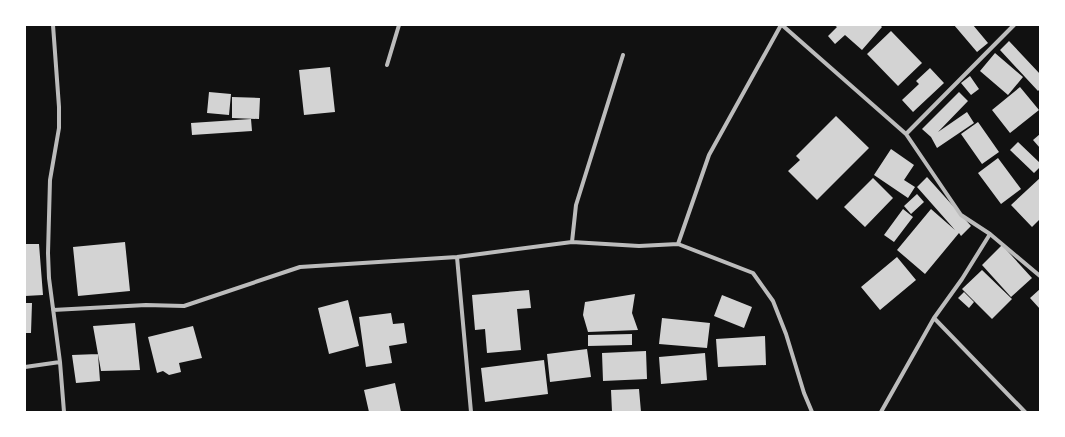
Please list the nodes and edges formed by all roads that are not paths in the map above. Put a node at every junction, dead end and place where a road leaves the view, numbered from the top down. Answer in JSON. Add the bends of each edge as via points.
{"nodes":[{"id":1,"x":53,"y":25,"type":"edge"},
{"id":2,"x":399,"y":25,"type":"edge"},
{"id":3,"x":782,"y":25,"type":"edge"},
{"id":4,"x":1014,"y":25,"type":"edge"},
{"id":5,"x":623,"y":56,"type":"dead end"},
{"id":6,"x":387,"y":65,"type":"dead end"},
{"id":7,"x":906,"y":134,"type":"junction"},
{"id":8,"x":990,"y":234,"type":"junction"},
{"id":9,"x":572,"y":242,"type":"junction"},
{"id":10,"x":678,"y":244,"type":"junction"},
{"id":11,"x":457,"y":257,"type":"junction"},
{"id":12,"x":1040,"y":276,"type":"edge"},
{"id":13,"x":53,"y":310,"type":"junction"},
{"id":14,"x":934,"y":318,"type":"junction"},
{"id":15,"x":60,"y":362,"type":"junction"},
{"id":16,"x":25,"y":366,"type":"edge"},
{"id":17,"x":64,"y":412,"type":"edge"},
{"id":18,"x":471,"y":412,"type":"edge"},
{"id":19,"x":812,"y":412,"type":"edge"},
{"id":20,"x":881,"y":412,"type":"edge"},
{"id":21,"x":1025,"y":412,"type":"edge"}],
"edges":[{"from":1,"to":13,"type":"street","via":[[59,128],[50,180],[48,253]]},
{"from":2,"to":6,"type":"street"},
{"from":3,"to":7,"type":"street"},
{"from":3,"to":10,"type":"street","via":[[709,155]]},
{"from":4,"to":7,"type":"street"},
{"from":5,"to":9,"type":"street","via":[[576,205]]},
{"from":7,"to":8,"type":"street","via":[[961,215]]},
{"from":8,"to":12,"type":"street"},
{"from":8,"to":14,"type":"street"},
{"from":9,"to":10,"type":"street","via":[[639,246]]},
{"from":9,"to":11,"type":"street"},
{"from":10,"to":19,"type":"street","via":[[752,273],[773,301]]},
{"from":11,"to":13,"type":"street","via":[[300,267],[184,306],[146,305]]},
{"from":11,"to":18,"type":"street"},
{"from":13,"to":15,"type":"street"},
{"from":14,"to":20,"type":"street"},
{"from":14,"to":21,"type":"street"},
{"from":15,"to":16,"type":"street"},
{"from":15,"to":17,"type":"street"}]}
